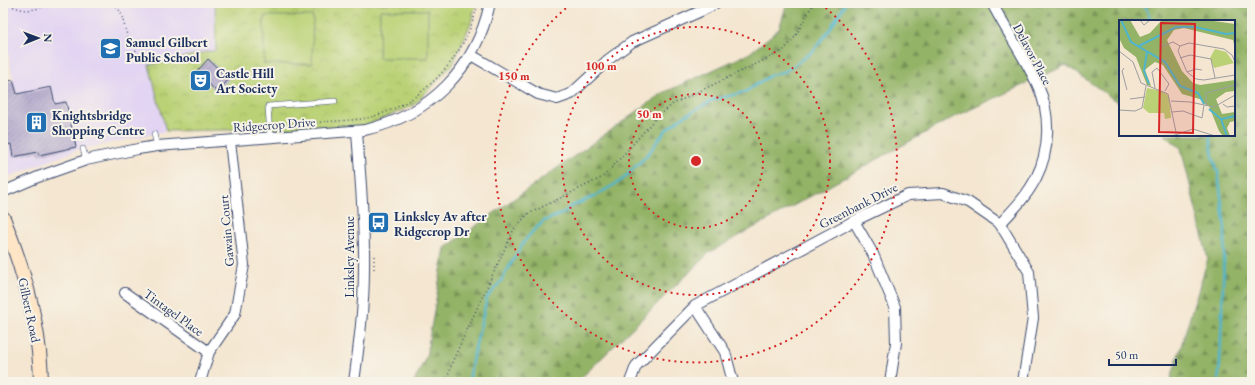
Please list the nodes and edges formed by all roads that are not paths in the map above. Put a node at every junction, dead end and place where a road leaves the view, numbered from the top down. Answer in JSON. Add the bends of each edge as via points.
{"nodes":[{"id":1,"x":490,"y":3,"type":"edge"},
{"id":2,"x":716,"y":3,"type":"edge"},
{"id":3,"x":992,"y":3,"type":"edge"},
{"id":4,"x":471,"y":55,"type":"junction"},
{"id":5,"x":335,"y":101,"type":"dead end"},
{"id":6,"x":357,"y":131,"type":"junction"},
{"id":7,"x":154,"y":134,"type":"dead end"},
{"id":8,"x":270,"y":138,"type":"junction"},
{"id":9,"x":230,"y":141,"type":"junction"},
{"id":10,"x":157,"y":146,"type":"junction"},
{"id":11,"x":83,"y":149,"type":"dead end"},
{"id":12,"x":86,"y":160,"type":"junction"},
{"id":13,"x":3,"y":192,"type":"edge"},
{"id":14,"x":3,"y":218,"type":"edge"},
{"id":15,"x":854,"y":221,"type":"junction"},
{"id":16,"x":1000,"y":224,"type":"junction"},
{"id":17,"x":125,"y":292,"type":"dead end"},
{"id":18,"x":695,"y":306,"type":"junction"},
{"id":19,"x":209,"y":352,"type":"junction"},
{"id":20,"x":42,"y":382,"type":"edge"},
{"id":21,"x":200,"y":382,"type":"edge"},
{"id":22,"x":354,"y":382,"type":"edge"},
{"id":23,"x":630,"y":382,"type":"edge"},
{"id":24,"x":733,"y":382,"type":"edge"},
{"id":25,"x":890,"y":382,"type":"edge"},
{"id":26,"x":1023,"y":382,"type":"edge"}],
"edges":[{"from":1,"to":4,"type":"street","name":"Ridgecrop Drive","via":[[486,21]]},
{"from":2,"to":4,"type":"street","via":[[632,42],[571,94],[557,99],[538,94]]},
{"from":3,"to":16,"type":"street","name":"Delavor Place","via":[[1039,88],[1046,114],[1047,134],[1044,160],[1036,178],[1025,196]]},
{"from":4,"to":6,"type":"street","name":"Ridgecrop Drive","via":[[455,78],[436,97],[415,111],[376,128]]},
{"from":5,"to":8,"type":"lane","via":[[268,106]]},
{"from":6,"to":8,"type":"street","name":"Ridgecrop Drive"},
{"from":6,"to":22,"type":"street","name":"Linksley Avenue","via":[[364,269]]},
{"from":7,"to":10,"type":"lane"},
{"from":8,"to":9,"type":"street","name":"Ridgecrop Drive"},
{"from":9,"to":10,"type":"street","name":"Ridgecrop Drive"},
{"from":9,"to":19,"type":"street","name":"Gawain Court","via":[[244,265],[235,314]]},
{"from":10,"to":12,"type":"street","name":"Ridgecrop Drive"},
{"from":11,"to":12,"type":"lane"},
{"from":12,"to":13,"type":"street","name":"Ridgecrop Drive"},
{"from":14,"to":20,"type":"main road","name":"Gilbert Road","via":[[28,293]]},
{"from":15,"to":16,"type":"street","name":"Greenbank Drive","via":[[908,194],[943,193],[968,202]]},
{"from":15,"to":18,"type":"street","name":"Greenbank Drive"},
{"from":15,"to":25,"type":"street","via":[[873,254],[896,307],[896,343]]},
{"from":16,"to":26,"type":"street","name":"Greenbank Drive","via":[[1029,272],[1033,318]]},
{"from":17,"to":19,"type":"street","name":"Tintagel Place"},
{"from":18,"to":23,"type":"street","name":"Greenbank Drive","via":[[636,366]]},
{"from":18,"to":24,"type":"street","via":[[725,352]]},
{"from":19,"to":21,"type":"street","name":"Gawain Court"}]}
